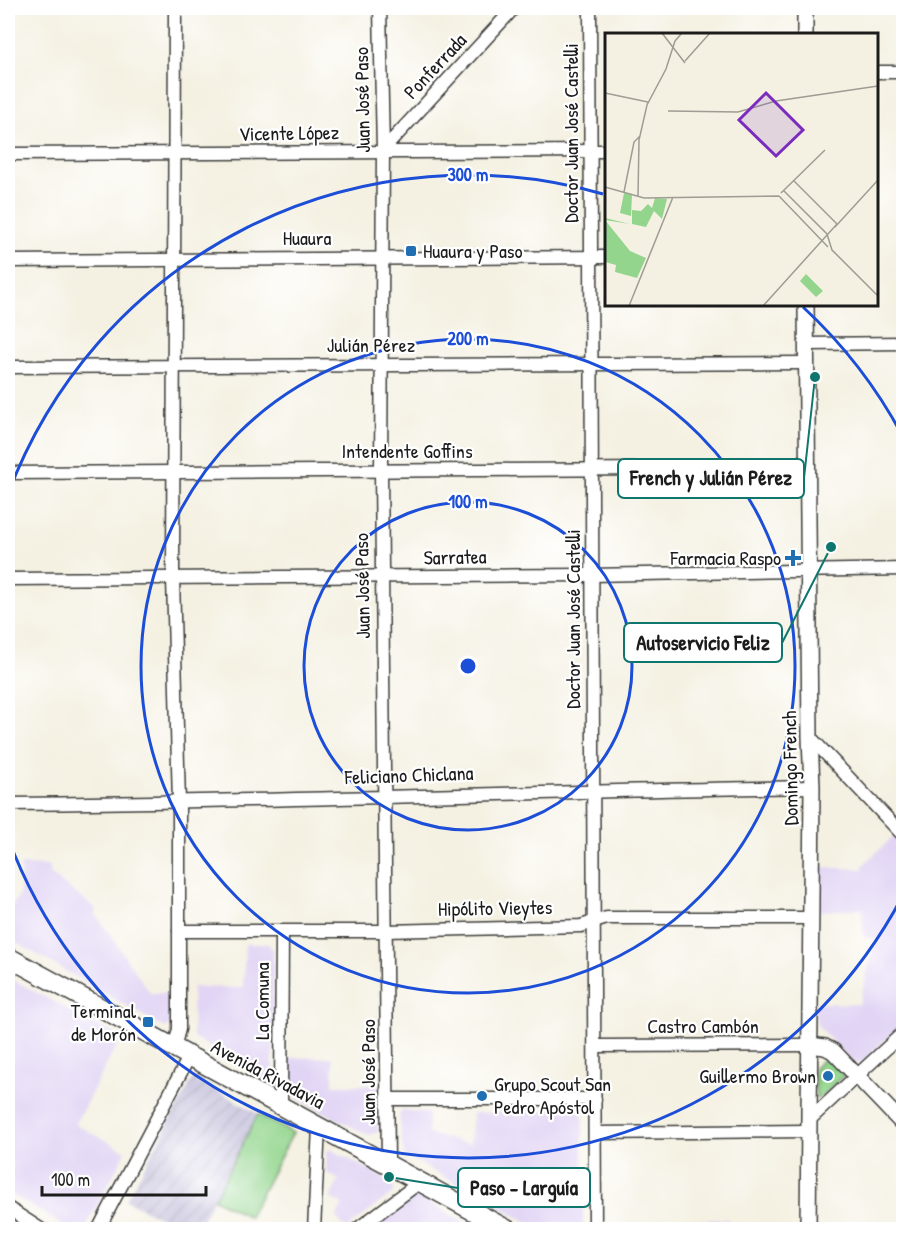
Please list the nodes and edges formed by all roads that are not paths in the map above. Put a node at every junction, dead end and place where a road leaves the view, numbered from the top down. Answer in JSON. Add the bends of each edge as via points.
{"nodes":[{"id":1,"x":175,"y":8,"type":"edge"},
{"id":2,"x":380,"y":8,"type":"edge"},
{"id":3,"x":514,"y":8,"type":"edge"},
{"id":4,"x":590,"y":8,"type":"edge"},
{"id":5,"x":805,"y":8,"type":"edge"},
{"id":6,"x":805,"y":33,"type":"edge"},
{"id":7,"x":878,"y":72,"type":"edge"},
{"id":8,"x":903,"y":72,"type":"edge"},
{"id":9,"x":384,"y":150,"type":"junction"},
{"id":10,"x":591,"y":151,"type":"junction"},
{"id":11,"x":605,"y":151,"type":"edge"},
{"id":12,"x":8,"y":154,"type":"edge"},
{"id":13,"x":175,"y":155,"type":"junction"},
{"id":14,"x":381,"y":257,"type":"junction"},
{"id":15,"x":605,"y":257,"type":"edge"},
{"id":16,"x":591,"y":258,"type":"junction"},
{"id":17,"x":174,"y":259,"type":"junction"},
{"id":18,"x":8,"y":261,"type":"edge"},
{"id":19,"x":806,"y":306,"type":"edge"},
{"id":20,"x":903,"y":343,"type":"edge"},
{"id":21,"x":807,"y":344,"type":"junction"},
{"id":22,"x":592,"y":363,"type":"junction"},
{"id":23,"x":807,"y":363,"type":"junction"},
{"id":24,"x":381,"y":364,"type":"junction"},
{"id":25,"x":175,"y":366,"type":"junction"},
{"id":26,"x":8,"y":367,"type":"edge"},
{"id":27,"x":807,"y":468,"type":"junction"},
{"id":28,"x":381,"y":470,"type":"junction"},
{"id":29,"x":591,"y":470,"type":"junction"},
{"id":30,"x":173,"y":471,"type":"junction"},
{"id":31,"x":8,"y":473,"type":"edge"},
{"id":32,"x":903,"y":569,"type":"edge"},
{"id":33,"x":808,"y":570,"type":"junction"},
{"id":34,"x":591,"y":575,"type":"junction"},
{"id":35,"x":382,"y":577,"type":"junction"},
{"id":36,"x":173,"y":578,"type":"junction"},
{"id":37,"x":8,"y":579,"type":"edge"},
{"id":38,"x":810,"y":737,"type":"junction"},
{"id":39,"x":812,"y":787,"type":"junction"},
{"id":40,"x":594,"y":790,"type":"junction"},
{"id":41,"x":385,"y":795,"type":"junction"},
{"id":42,"x":178,"y":803,"type":"junction"},
{"id":43,"x":8,"y":804,"type":"edge"},
{"id":44,"x":903,"y":836,"type":"edge"},
{"id":45,"x":811,"y":918,"type":"junction"},
{"id":46,"x":593,"y":922,"type":"junction"},
{"id":47,"x":179,"y":931,"type":"junction"},
{"id":48,"x":386,"y":931,"type":"junction"},
{"id":49,"x":282,"y":932,"type":"junction"},
{"id":50,"x":8,"y":957,"type":"edge"},
{"id":51,"x":903,"y":1032,"type":"edge"},
{"id":52,"x":810,"y":1045,"type":"junction"},
{"id":53,"x":595,"y":1046,"type":"junction"},
{"id":54,"x":181,"y":1052,"type":"junction"},
{"id":55,"x":857,"y":1075,"type":"junction"},
{"id":56,"x":388,"y":1099,"type":"junction"},
{"id":57,"x":594,"y":1099,"type":"junction"},
{"id":58,"x":281,"y":1107,"type":"junction"},
{"id":59,"x":903,"y":1125,"type":"edge"},
{"id":60,"x":808,"y":1126,"type":"junction"},
{"id":61,"x":319,"y":1127,"type":"junction"},
{"id":62,"x":595,"y":1133,"type":"junction"},
{"id":63,"x":388,"y":1164,"type":"junction"},
{"id":64,"x":420,"y":1182,"type":"junction"},
{"id":65,"x":8,"y":1208,"type":"edge"},
{"id":66,"x":42,"y":1230,"type":"edge"},
{"id":67,"x":98,"y":1230,"type":"edge"},
{"id":68,"x":314,"y":1230,"type":"edge"},
{"id":69,"x":356,"y":1230,"type":"edge"},
{"id":70,"x":508,"y":1230,"type":"edge"},
{"id":71,"x":595,"y":1230,"type":"edge"},
{"id":72,"x":808,"y":1230,"type":"edge"}],
"edges":[{"from":1,"to":13,"type":"street"},
{"from":2,"to":9,"type":"street","name":"Juan José Paso"},
{"from":3,"to":9,"type":"street","name":"Ponferrada"},
{"from":4,"to":10,"type":"street","name":"Doctor Juan José Castelli"},
{"from":5,"to":6,"type":"street"},
{"from":7,"to":8,"type":"street"},
{"from":9,"to":10,"type":"street","name":"Vicente López"},
{"from":9,"to":13,"type":"street","name":"Vicente López"},
{"from":9,"to":14,"type":"street","name":"Juan José Paso"},
{"from":10,"to":11,"type":"street","name":"Vicente López"},
{"from":10,"to":16,"type":"street","name":"Doctor Juan José Castelli"},
{"from":12,"to":13,"type":"street","name":"Vicente López"},
{"from":13,"to":17,"type":"street"},
{"from":14,"to":16,"type":"street","name":"Huaura"},
{"from":14,"to":17,"type":"street","name":"Huaura"},
{"from":14,"to":24,"type":"street","name":"Juan José Paso"},
{"from":15,"to":16,"type":"street","name":"Huaura"},
{"from":16,"to":22,"type":"street","name":"Doctor Juan José Castelli"},
{"from":17,"to":18,"type":"street","name":"Huaura"},
{"from":17,"to":25,"type":"street"},
{"from":19,"to":21,"type":"street","name":"Domingo French"},
{"from":20,"to":21,"type":"street"},
{"from":21,"to":23,"type":"street","name":"Domingo French"},
{"from":22,"to":23,"type":"street","name":"Julián Pérez"},
{"from":22,"to":24,"type":"street","name":"Julián Pérez"},
{"from":22,"to":29,"type":"street","name":"Doctor Juan José Castelli"},
{"from":23,"to":27,"type":"street","name":"Domingo French"},
{"from":24,"to":25,"type":"street","name":"Julián Pérez"},
{"from":24,"to":28,"type":"street","name":"Juan José Paso"},
{"from":25,"to":26,"type":"street","name":"Julián Pérez"},
{"from":25,"to":30,"type":"street"},
{"from":27,"to":29,"type":"street","name":"Intendente Goffins"},
{"from":27,"to":33,"type":"street","name":"Domingo French"},
{"from":28,"to":29,"type":"street","name":"Intendente Goffins"},
{"from":28,"to":30,"type":"street","name":"Intendente Goffins"},
{"from":28,"to":35,"type":"street","name":"Juan José Paso"},
{"from":29,"to":34,"type":"street","name":"Doctor Juan José Castelli"},
{"from":30,"to":31,"type":"street","name":"Intendente Goffins"},
{"from":30,"to":36,"type":"street"},
{"from":32,"to":33,"type":"street","name":"Sarratea"},
{"from":33,"to":34,"type":"street","name":"Sarratea"},
{"from":33,"to":38,"type":"street","name":"Domingo French"},
{"from":34,"to":35,"type":"street","name":"Sarratea"},
{"from":34,"to":40,"type":"street","name":"Doctor Juan José Castelli"},
{"from":35,"to":36,"type":"street","name":"Sarratea"},
{"from":35,"to":41,"type":"street","name":"Juan José Paso"},
{"from":36,"to":37,"type":"street","name":"Sarratea"},
{"from":36,"to":42,"type":"street"},
{"from":38,"to":39,"type":"street","name":"Domingo French"},
{"from":38,"to":44,"type":"street"},
{"from":39,"to":40,"type":"street","name":"Feliciano Chiclana"},
{"from":39,"to":45,"type":"street","name":"Domingo French"},
{"from":40,"to":41,"type":"street","name":"Feliciano Chiclana"},
{"from":40,"to":46,"type":"street","name":"Doctor Juan José Castelli"},
{"from":41,"to":42,"type":"street","name":"Feliciano Chiclana"},
{"from":41,"to":48,"type":"street","name":"Juan José Paso"},
{"from":42,"to":43,"type":"street","name":"Feliciano Chiclana"},
{"from":42,"to":47,"type":"street"},
{"from":45,"to":46,"type":"street","name":"Hipólito Vieytes","via":[[607,918]]},
{"from":45,"to":52,"type":"street","name":"Domingo French"},
{"from":46,"to":48,"type":"street","name":"Hipólito Vieytes","via":[[581,926]]},
{"from":46,"to":53,"type":"street","name":"Doctor Juan José Castelli"},
{"from":47,"to":49,"type":"street","name":"Hipólito Vieytes"},
{"from":47,"to":54,"type":"street"},
{"from":48,"to":49,"type":"street","name":"Hipólito Vieytes"},
{"from":48,"to":56,"type":"street","name":"Juan José Paso"},
{"from":49,"to":58,"type":"street","name":"La Comuna"},
{"from":50,"to":54,"type":"main road","name":"Avenida Rivadavia"},
{"from":51,"to":55,"type":"street"},
{"from":52,"to":53,"type":"street","name":"Castro Cambón"},
{"from":52,"to":55,"type":"street","via":[[832,1051]]},
{"from":52,"to":60,"type":"street","name":"Domingo French"},
{"from":53,"to":57,"type":"street","name":"Doctor Juan José Castelli"},
{"from":54,"to":58,"type":"main road","name":"Avenida Rivadavia"},
{"from":54,"to":67,"type":"street"},
{"from":55,"to":59,"type":"street"},
{"from":55,"to":60,"type":"street"},
{"from":56,"to":57,"type":"street"},
{"from":56,"to":63,"type":"street","name":"Juan José Paso"},
{"from":57,"to":62,"type":"street","name":"Doctor Juan José Castelli"},
{"from":58,"to":61,"type":"main road","name":"Avenida Rivadavia"},
{"from":60,"to":62,"type":"street"},
{"from":60,"to":72,"type":"street","name":"Domingo French"},
{"from":61,"to":63,"type":"main road","name":"Avenida Rivadavia"},
{"from":61,"to":68,"type":"street"},
{"from":62,"to":71,"type":"street","name":"Doctor Juan José Castelli"},
{"from":63,"to":64,"type":"main road","name":"Avenida Rivadavia"},
{"from":64,"to":69,"type":"street"},
{"from":64,"to":70,"type":"main road","name":"Avenida Rivadavia"},
{"from":65,"to":66,"type":"street"}]}
